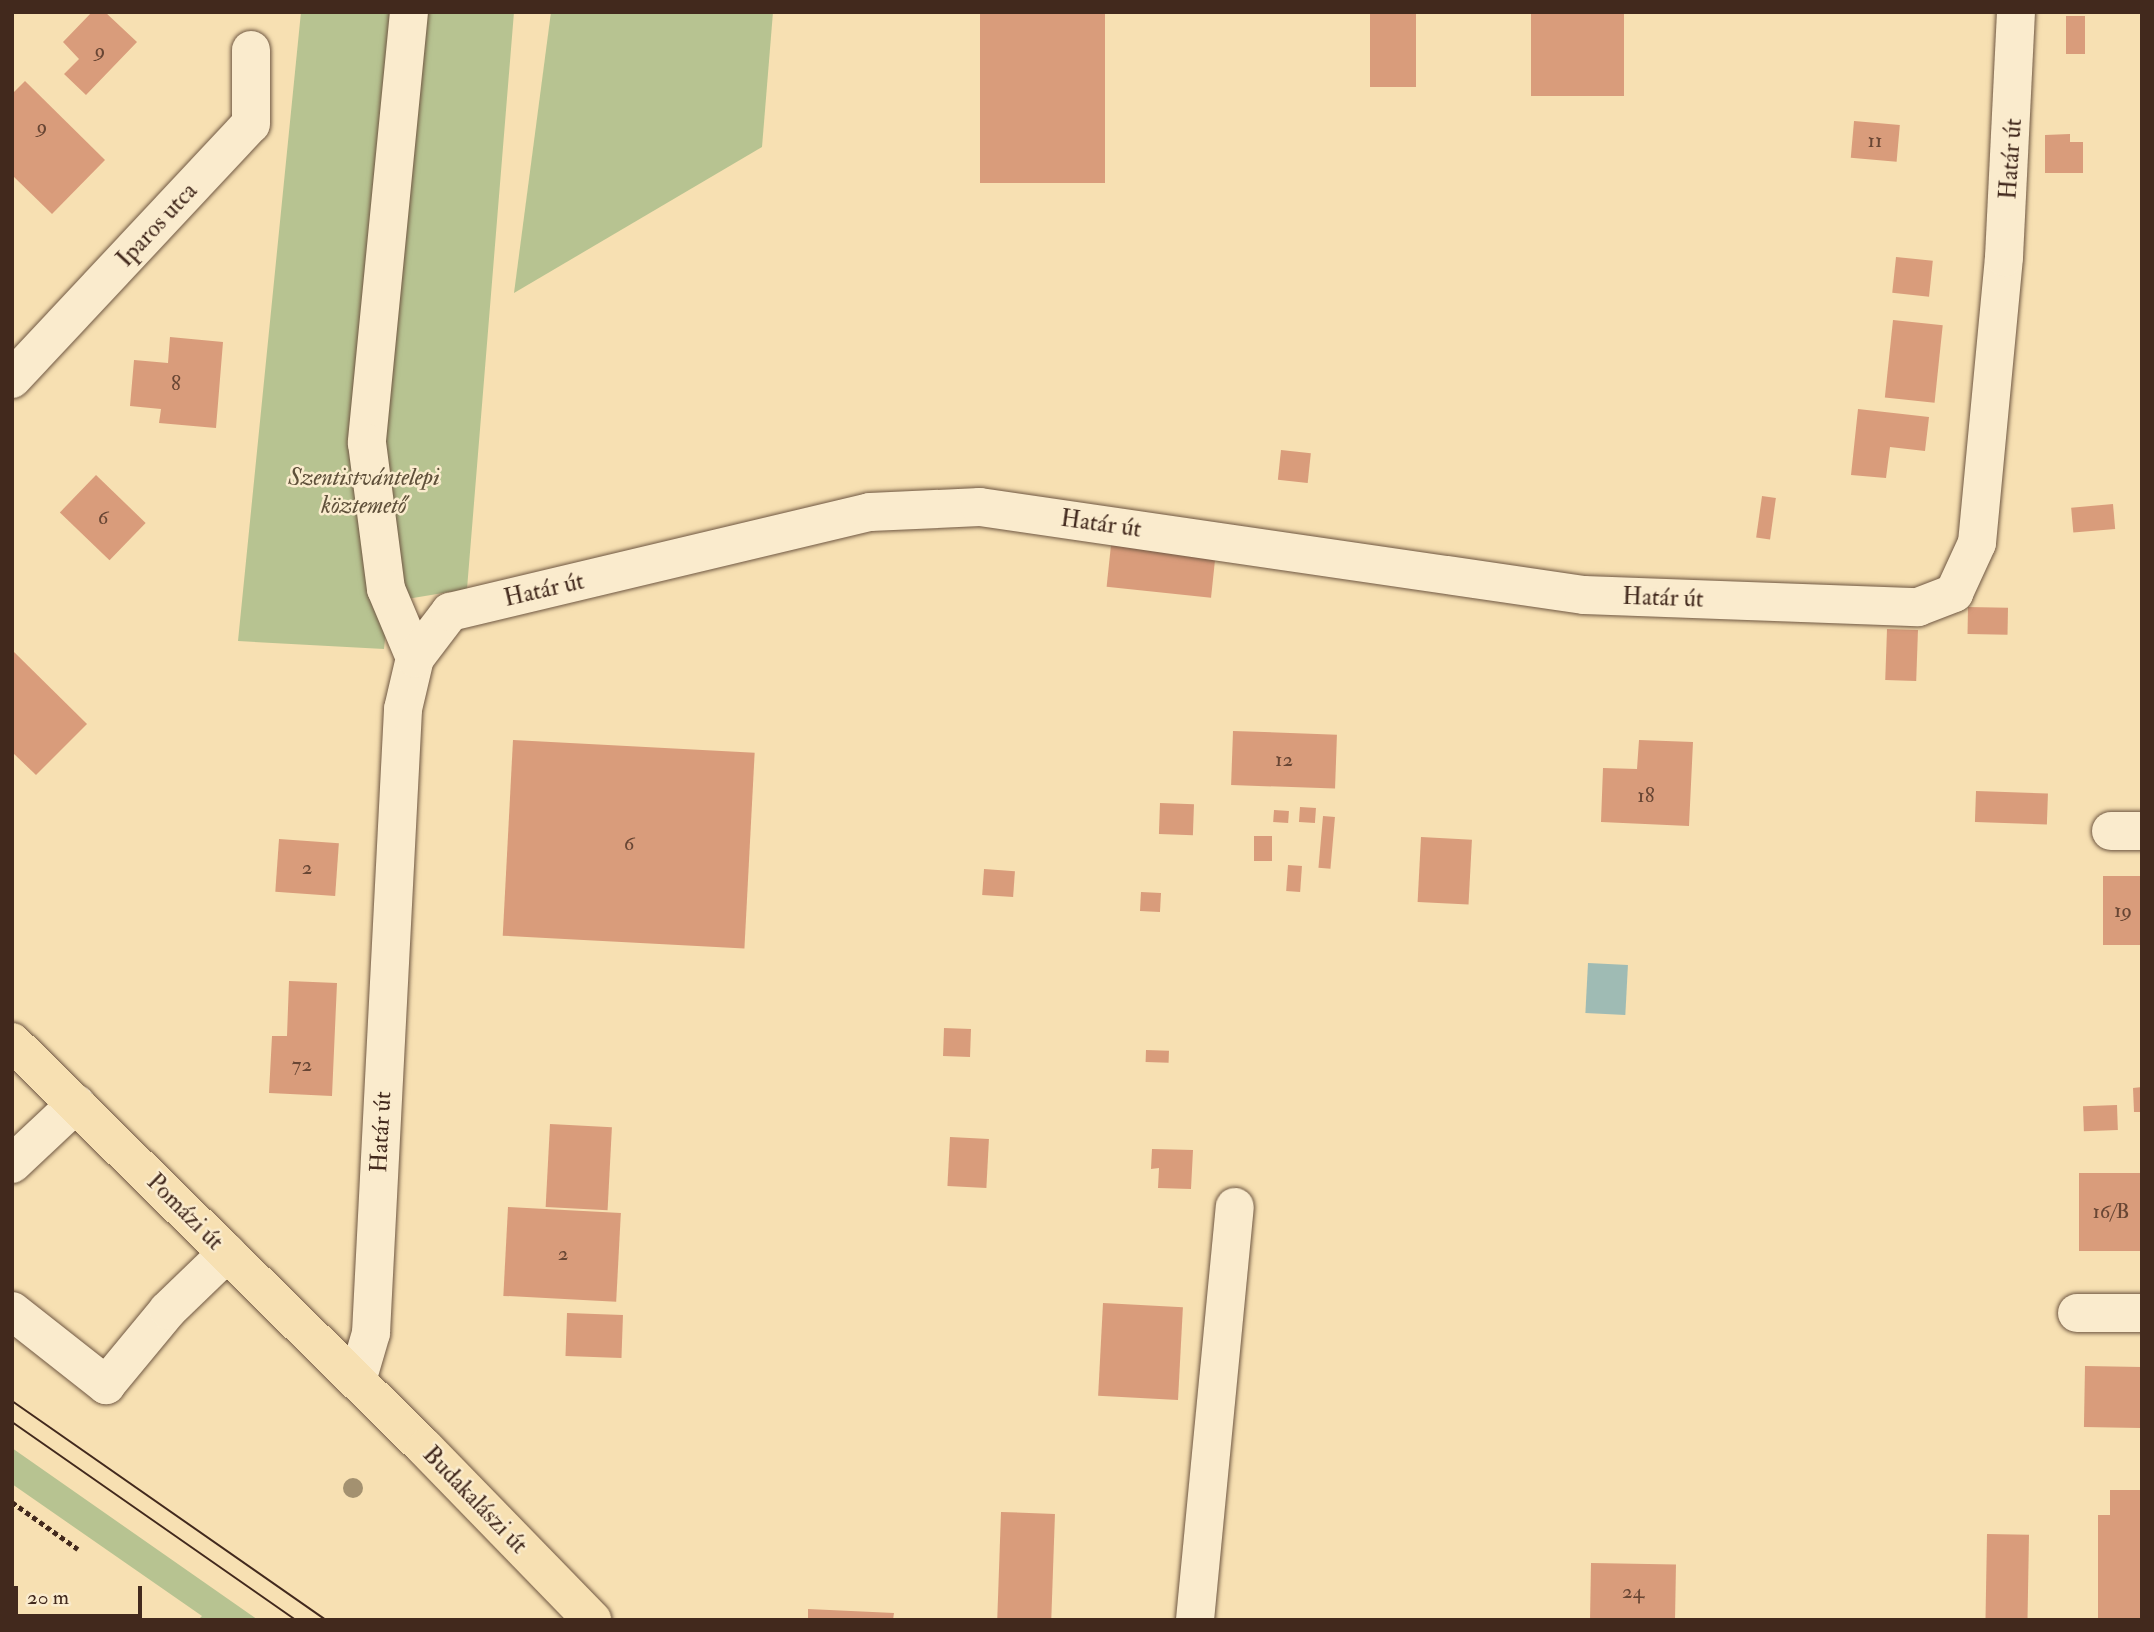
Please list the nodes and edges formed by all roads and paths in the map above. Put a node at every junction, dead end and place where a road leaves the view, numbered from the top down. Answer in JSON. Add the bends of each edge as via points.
{"nodes":[{"id":1,"x":410,"y":12,"type":"edge"},
{"id":2,"x":2017,"y":12,"type":"edge"},
{"id":3,"x":251,"y":50,"type":"dead end"},
{"id":4,"x":12,"y":379,"type":"edge"},
{"id":5,"x":415,"y":658,"type":"junction"},
{"id":6,"x":12,"y":1042,"type":"edge"},
{"id":7,"x":76,"y":1104,"type":"junction"},
{"id":8,"x":12,"y":1164,"type":"edge"},
{"id":9,"x":1235,"y":1207,"type":"dead end"},
{"id":10,"x":227,"y":1253,"type":"junction"},
{"id":11,"x":12,"y":1311,"type":"edge"},
{"id":12,"x":2077,"y":1313,"type":"dead end"},
{"id":13,"x":2142,"y":1313,"type":"edge"},
{"id":14,"x":357,"y":1381,"type":"junction"},
{"id":15,"x":12,"y":1502,"type":"edge"},
{"id":16,"x":78,"y":1549,"type":"dead end"},
{"id":17,"x":592,"y":1620,"type":"edge"},
{"id":18,"x":1195,"y":1620,"type":"edge"}],
"edges":[{"from":1,"to":5,"type":"street","via":[[367,443],[386,589]]},
{"from":2,"to":5,"type":"street","name":"Határ út","via":[[2004,257],[1977,543],[1954,593],[1942,598],[1918,607],[1584,594],[966,507],[870,512],[450,612]]},
{"from":3,"to":4,"type":"street","name":"Iparos utca","via":[[251,124]]},
{"from":5,"to":14,"type":"street","name":"Határ út","via":[[403,709],[371,1334]]},
{"from":6,"to":7,"type":"main road","name":"Pomázi út"},
{"from":7,"to":8,"type":"street"},
{"from":7,"to":10,"type":"main road","name":"Pomázi út"},
{"from":9,"to":18,"type":"street"},
{"from":10,"to":11,"type":"street","via":[[168,1310],[106,1385]]},
{"from":10,"to":14,"type":"main road","name":"Pomázi út"},
{"from":12,"to":13,"type":"street"},
{"from":14,"to":17,"type":"main road","name":"Budakalászi út"},
{"from":15,"to":16,"type":"path"}]}
